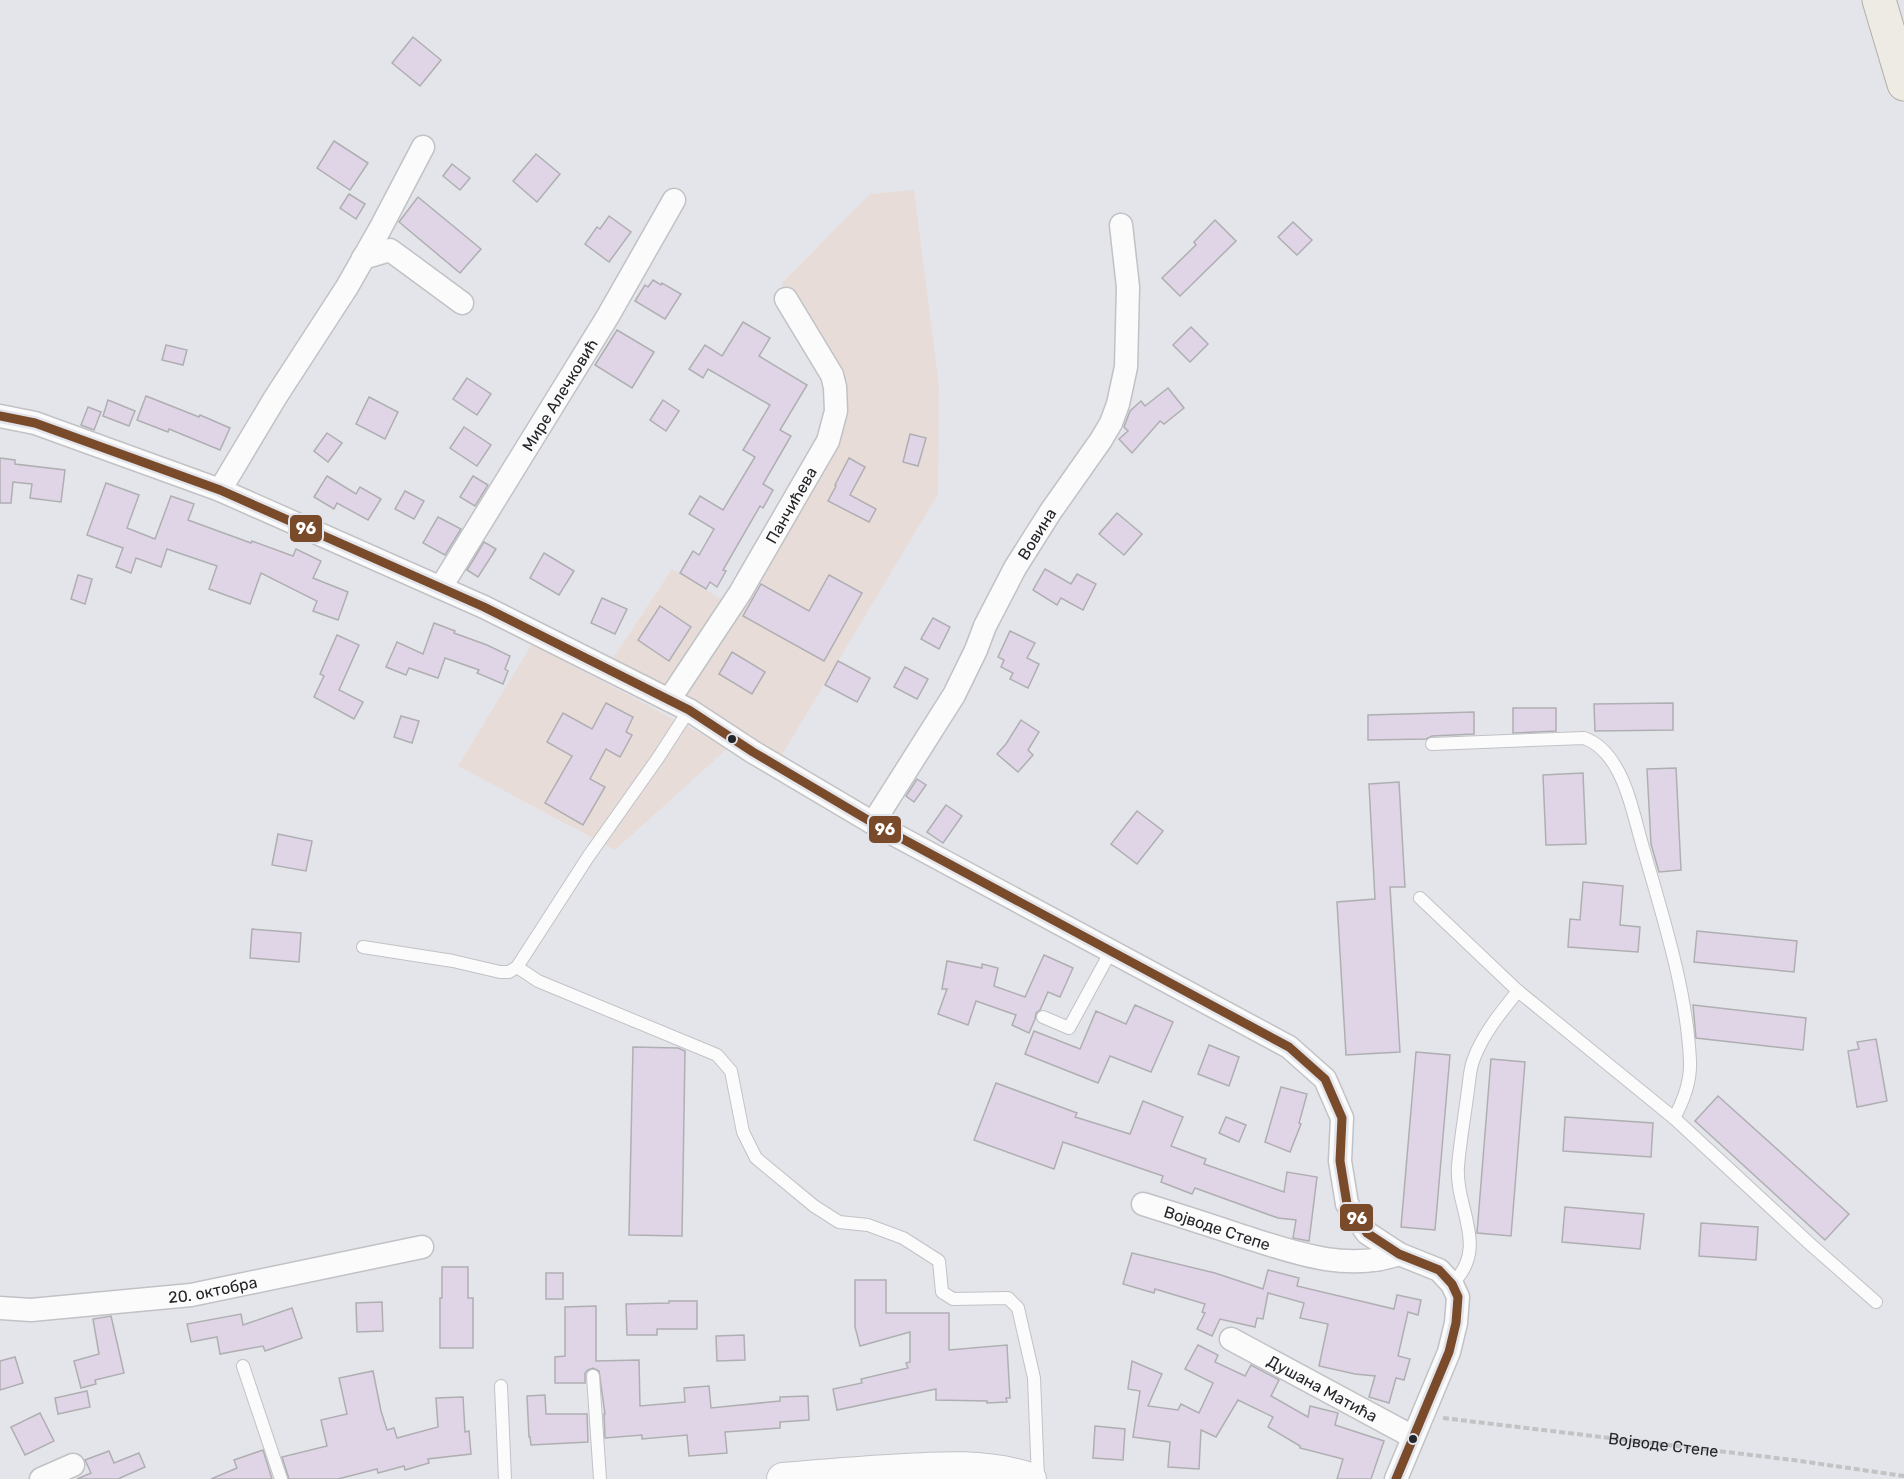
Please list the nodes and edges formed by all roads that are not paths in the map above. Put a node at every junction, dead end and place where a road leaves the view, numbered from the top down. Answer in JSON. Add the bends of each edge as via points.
{"nodes":[{"id":1,"x":1879,"y":0,"type":"edge"},
{"id":2,"x":1904,"y":84,"type":"edge"},
{"id":3,"x":423,"y":147,"type":"dead end"},
{"id":4,"x":674,"y":200,"type":"dead end"},
{"id":5,"x":1121,"y":225,"type":"dead end"},
{"id":6,"x":363,"y":258,"type":"junction"},
{"id":7,"x":786,"y":299,"type":"dead end"},
{"id":8,"x":462,"y":303,"type":"dead end"},
{"id":9,"x":0,"y":416,"type":"edge"},
{"id":10,"x":220,"y":490,"type":"junction"},
{"id":11,"x":441,"y":587,"type":"junction"},
{"id":12,"x":679,"y":705,"type":"junction"},
{"id":13,"x":1432,"y":744,"type":"dead end"},
{"id":14,"x":873,"y":823,"type":"junction"},
{"id":15,"x":1420,"y":898,"type":"dead end"},
{"id":16,"x":363,"y":947,"type":"dead end"},
{"id":17,"x":1111,"y":951,"type":"junction"},
{"id":18,"x":517,"y":968,"type":"junction"},
{"id":19,"x":1518,"y":991,"type":"junction"},
{"id":20,"x":1043,"y":1017,"type":"dead end"},
{"id":21,"x":1674,"y":1118,"type":"junction"},
{"id":22,"x":1143,"y":1204,"type":"dead end"},
{"id":23,"x":422,"y":1247,"type":"dead end"},
{"id":24,"x":1399,"y":1254,"type":"junction"},
{"id":25,"x":1452,"y":1284,"type":"junction"},
{"id":26,"x":1876,"y":1302,"type":"dead end"},
{"id":27,"x":0,"y":1308,"type":"edge"},
{"id":28,"x":1231,"y":1339,"type":"dead end"},
{"id":29,"x":243,"y":1366,"type":"dead end"},
{"id":30,"x":593,"y":1376,"type":"dead end"},
{"id":31,"x":501,"y":1386,"type":"dead end"},
{"id":32,"x":1413,"y":1437,"type":"junction"},
{"id":33,"x":73,"y":1466,"type":"dead end"},
{"id":34,"x":41,"y":1479,"type":"edge"},
{"id":35,"x":281,"y":1479,"type":"edge"},
{"id":36,"x":505,"y":1479,"type":"edge"},
{"id":37,"x":600,"y":1479,"type":"edge"},
{"id":38,"x":783,"y":1479,"type":"edge"},
{"id":39,"x":1030,"y":1479,"type":"edge"},
{"id":40,"x":1038,"y":1479,"type":"edge"},
{"id":41,"x":1396,"y":1479,"type":"edge"}],
"edges":[{"from":1,"to":2,"type":"main road"},
{"from":3,"to":6,"type":"street"},
{"from":4,"to":11,"type":"street","name":"Мире Алечковић","via":[[608,316]]},
{"from":5,"to":14,"type":"street","name":"Вовина","via":[[1128,288],[1126,366],[1111,423],[1038,529],[989,616],[954,695]]},
{"from":6,"to":8,"type":"street","via":[[390,250]]},
{"from":6,"to":10,"type":"street"},
{"from":7,"to":12,"type":"street","name":"Панчићева","via":[[832,375],[836,399],[833,426]]},
{"from":9,"to":10,"type":"street","via":[[35,423]]},
{"from":10,"to":11,"type":"street"},
{"from":11,"to":12,"type":"street"},
{"from":12,"to":14,"type":"street"},
{"from":12,"to":18,"type":"lane","via":[[658,758]]},
{"from":13,"to":21,"type":"lane","via":[[1584,738],[1598,744],[1612,761],[1626,788],[1674,959],[1682,1003],[1689,1077]]},
{"from":14,"to":17,"type":"street"},
{"from":15,"to":19,"type":"lane"},
{"from":16,"to":18,"type":"lane","via":[[501,972]]},
{"from":17,"to":20,"type":"lane","via":[[1069,1028]]},
{"from":17,"to":24,"type":"street","via":[[1289,1047],[1325,1079],[1342,1118],[1340,1161],[1347,1204],[1367,1233]]},
{"from":18,"to":40,"type":"lane","via":[[538,981],[717,1055],[731,1071],[742,1132],[756,1158],[839,1222],[868,1225],[903,1238],[939,1261],[942,1292],[953,1299],[1008,1298],[1018,1308],[1034,1378]]},
{"from":19,"to":21,"type":"lane"},
{"from":19,"to":25,"type":"lane","via":[[1488,1031],[1472,1062],[1458,1168],[1471,1249],[1465,1268]]},
{"from":21,"to":26,"type":"lane"},
{"from":22,"to":24,"type":"street","name":"Војводе Степе","via":[[1312,1257],[1365,1262]]},
{"from":23,"to":27,"type":"street","name":"20. октобра","via":[[191,1294],[31,1310]]},
{"from":24,"to":25,"type":"street","via":[[1439,1270]]},
{"from":25,"to":32,"type":"street","via":[[1458,1297],[1449,1352]]},
{"from":28,"to":32,"type":"street","name":"Душана Матића"},
{"from":29,"to":35,"type":"lane"},
{"from":30,"to":37,"type":"lane"},
{"from":31,"to":36,"type":"lane"},
{"from":32,"to":41,"type":"street"},
{"from":33,"to":34,"type":"street"},
{"from":38,"to":39,"type":"main road","via":[[959,1467],[1002,1471]]}]}
